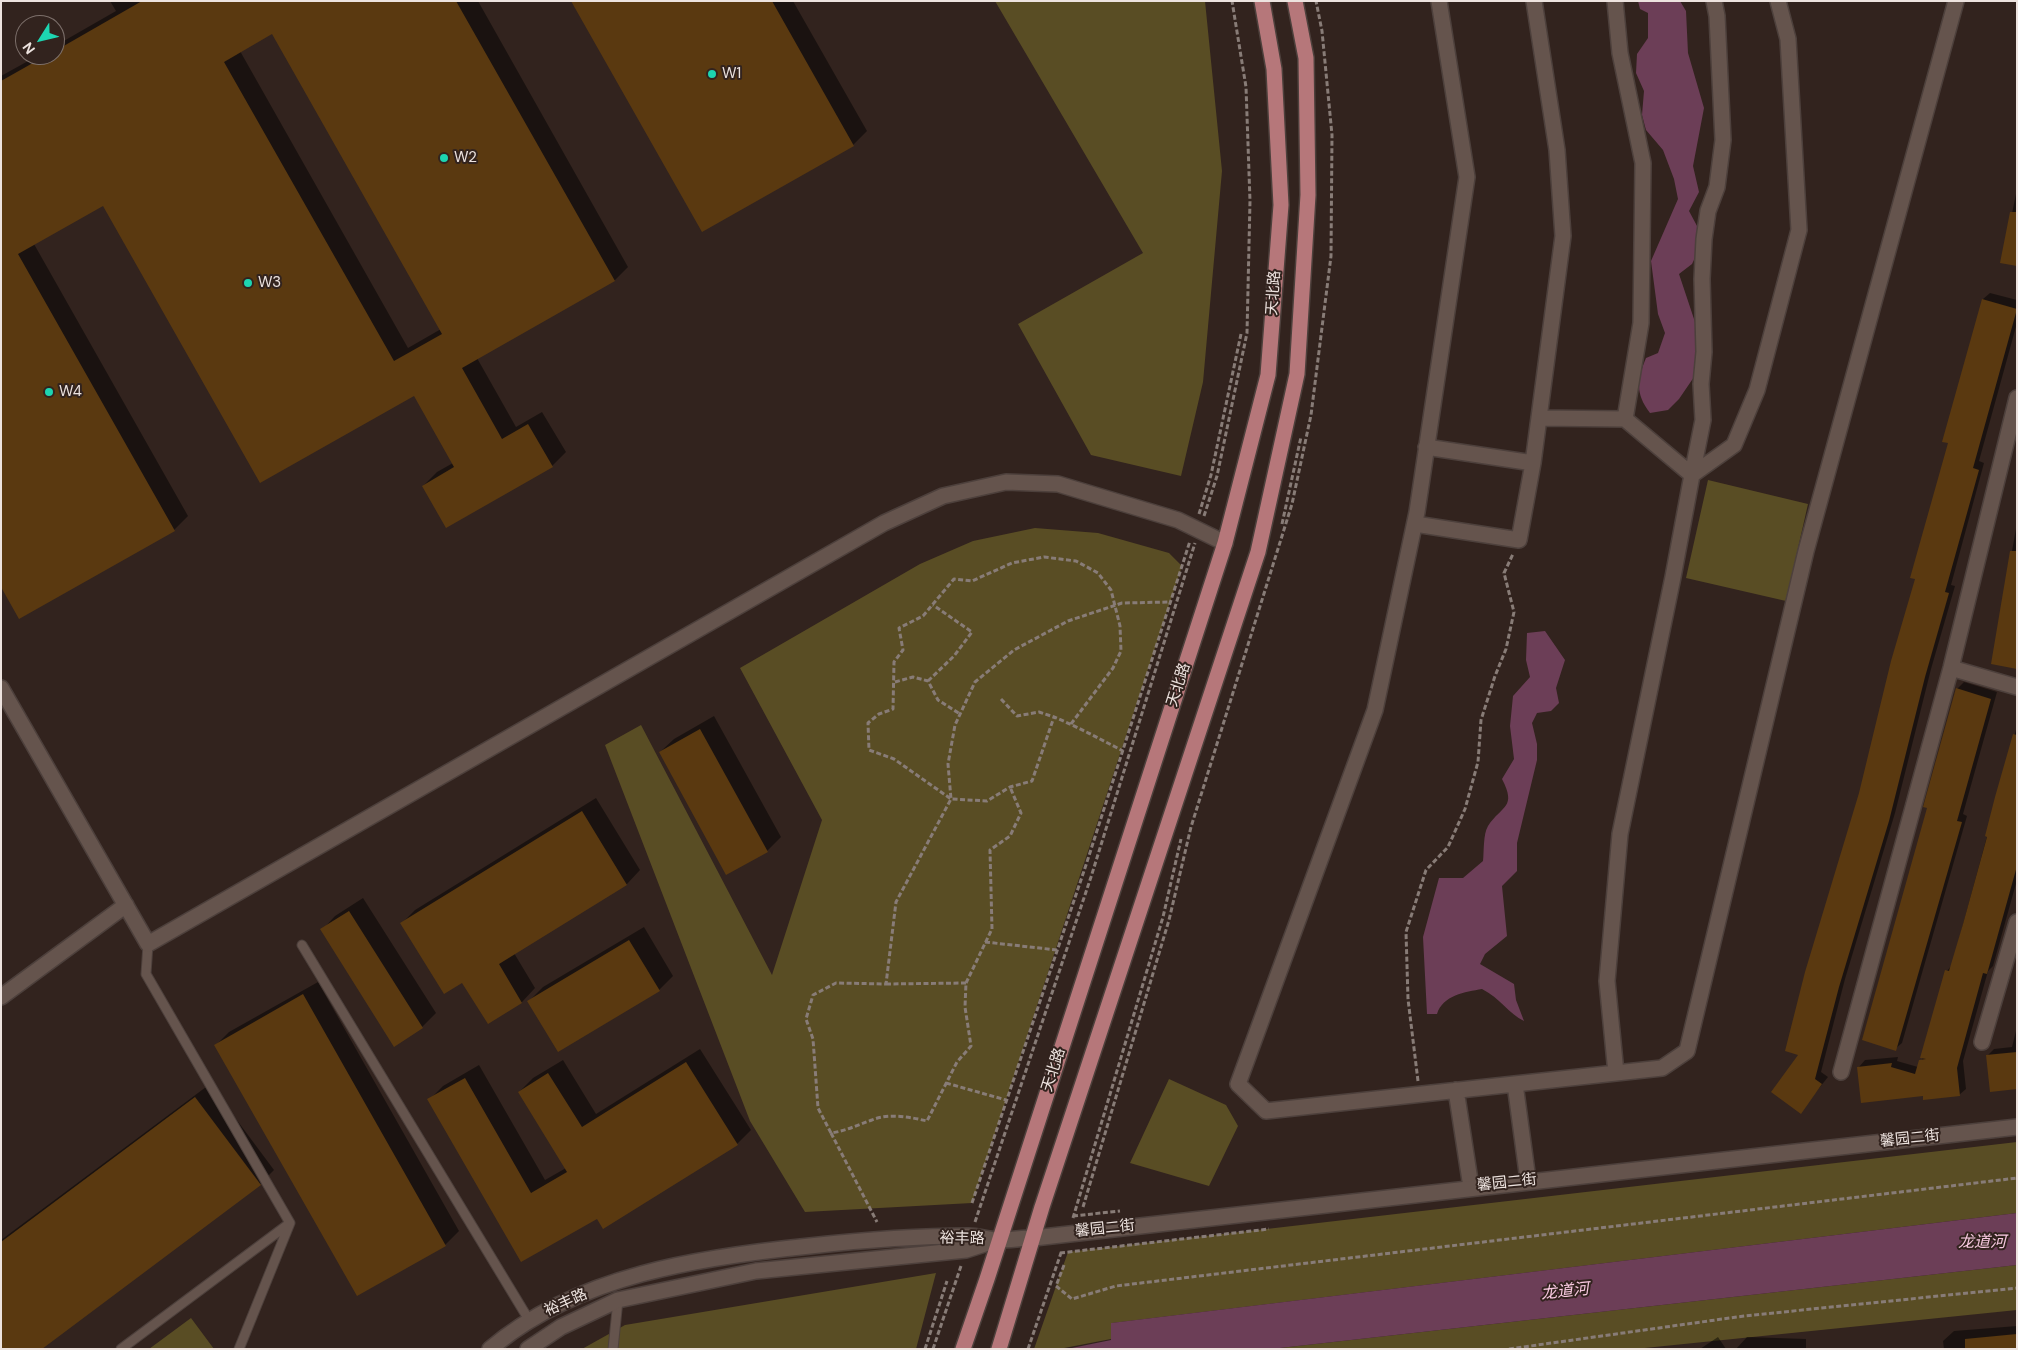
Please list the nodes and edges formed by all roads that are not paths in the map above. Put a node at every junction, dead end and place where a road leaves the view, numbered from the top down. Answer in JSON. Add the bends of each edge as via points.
{"nodes":[{"id":1,"x":1262,"y":1,"type":"edge"},
{"id":2,"x":1295,"y":1,"type":"edge"},
{"id":3,"x":1439,"y":1,"type":"edge"},
{"id":4,"x":1534,"y":1,"type":"edge"},
{"id":5,"x":1615,"y":1,"type":"edge"},
{"id":6,"x":1714,"y":1,"type":"edge"},
{"id":7,"x":1778,"y":1,"type":"edge"},
{"id":8,"x":1956,"y":1,"type":"edge"},
{"id":9,"x":2017,"y":398,"type":"edge"},
{"id":10,"x":1539,"y":418,"type":"junction"},
{"id":11,"x":1625,"y":418,"type":"junction"},
{"id":12,"x":1426,"y":446,"type":"junction"},
{"id":13,"x":1533,"y":463,"type":"junction"},
{"id":14,"x":1692,"y":475,"type":"junction"},
{"id":15,"x":1415,"y":524,"type":"junction"},
{"id":16,"x":1225,"y":544,"type":"junction"},
{"id":17,"x":1951,"y":668,"type":"junction"},
{"id":18,"x":2017,"y":687,"type":"edge"},
{"id":19,"x":1,"y":688,"type":"edge"},
{"id":20,"x":126,"y":905,"type":"junction"},
{"id":21,"x":2017,"y":922,"type":"edge"},
{"id":22,"x":148,"y":944,"type":"junction"},
{"id":23,"x":302,"y":946,"type":"dead end"},
{"id":24,"x":1,"y":997,"type":"edge"},
{"id":25,"x":1982,"y":1042,"type":"dead end"},
{"id":26,"x":1841,"y":1072,"type":"dead end"},
{"id":27,"x":1616,"y":1073,"type":"junction"},
{"id":28,"x":1515,"y":1084,"type":"junction"},
{"id":29,"x":1456,"y":1090,"type":"junction"},
{"id":30,"x":2017,"y":1127,"type":"edge"},
{"id":31,"x":1528,"y":1180,"type":"junction"},
{"id":32,"x":1471,"y":1187,"type":"junction"},
{"id":33,"x":290,"y":1223,"type":"junction"},
{"id":34,"x":1034,"y":1238,"type":"junction"},
{"id":35,"x":998,"y":1240,"type":"junction"},
{"id":36,"x":968,"y":1243,"type":"junction"},
{"id":37,"x":618,"y":1300,"type":"junction"},
{"id":38,"x":529,"y":1320,"type":"junction"},
{"id":39,"x":964,"y":1345,"type":"edge"},
{"id":40,"x":121,"y":1349,"type":"edge"},
{"id":41,"x":239,"y":1349,"type":"edge"},
{"id":42,"x":490,"y":1349,"type":"edge"},
{"id":43,"x":528,"y":1349,"type":"edge"},
{"id":44,"x":613,"y":1349,"type":"edge"},
{"id":45,"x":999,"y":1349,"type":"edge"}],
"edges":[{"from":1,"to":16,"type":"main road","name":"天北路","via":[[1274,69],[1281,205],[1268,375]]},
{"from":2,"to":34,"type":"main road","name":"天北路","via":[[1306,58],[1308,195],[1297,374],[1258,552]]},
{"from":3,"to":12,"type":"street","via":[[1467,177]]},
{"from":4,"to":10,"type":"street","via":[[1557,150],[1563,236]]},
{"from":5,"to":11,"type":"street","via":[[1620,53],[1643,163],[1641,323]]},
{"from":6,"to":14,"type":"street","via":[[1723,140],[1704,239],[1703,420]]},
{"from":7,"to":14,"type":"street","via":[[1788,39],[1799,230],[1757,390],[1734,445]]},
{"from":8,"to":27,"type":"street","via":[[1806,550],[1688,1051],[1662,1068]]},
{"from":9,"to":17,"type":"street"},
{"from":10,"to":11,"type":"street"},
{"from":10,"to":13,"type":"street"},
{"from":11,"to":14,"type":"street"},
{"from":12,"to":13,"type":"street"},
{"from":12,"to":15,"type":"street"},
{"from":13,"to":15,"type":"street","via":[[1519,540]]},
{"from":14,"to":27,"type":"street","via":[[1620,834],[1607,981]]},
{"from":15,"to":29,"type":"street","via":[[1375,710],[1238,1084],[1266,1111]]},
{"from":16,"to":22,"type":"street","via":[[1197,528],[1131,504],[1058,484],[1006,482],[943,496],[884,523]]},
{"from":16,"to":35,"type":"main road","name":"天北路"},
{"from":17,"to":18,"type":"street"},
{"from":17,"to":26,"type":"street"},
{"from":19,"to":20,"type":"street"},
{"from":20,"to":22,"type":"street"},
{"from":20,"to":24,"type":"street"},
{"from":21,"to":25,"type":"street"},
{"from":22,"to":33,"type":"lane","via":[[146,974]]},
{"from":23,"to":38,"type":"lane"},
{"from":27,"to":28,"type":"street"},
{"from":28,"to":29,"type":"street"},
{"from":28,"to":31,"type":"street"},
{"from":29,"to":32,"type":"street"},
{"from":30,"to":31,"type":"street","name":"馨园二街"},
{"from":31,"to":32,"type":"street","name":"馨园二街"},
{"from":32,"to":34,"type":"street","name":"馨园二街"},
{"from":33,"to":40,"type":"lane"},
{"from":33,"to":41,"type":"lane"},
{"from":34,"to":35,"type":"street","name":"馨园二街"},
{"from":34,"to":45,"type":"main road","name":"天北路"},
{"from":35,"to":36,"type":"street","name":"裕丰路"},
{"from":35,"to":39,"type":"main road","name":"天北路"},
{"from":36,"to":37,"type":"street","name":"裕丰路","via":[[756,1271]]},
{"from":36,"to":38,"type":"street","name":"裕丰路","via":[[856,1241],[756,1252],[614,1282]]},
{"from":37,"to":43,"type":"street","name":"裕丰路","via":[[561,1327]]},
{"from":37,"to":44,"type":"lane"},
{"from":38,"to":42,"type":"street","name":"裕丰路"}]}
